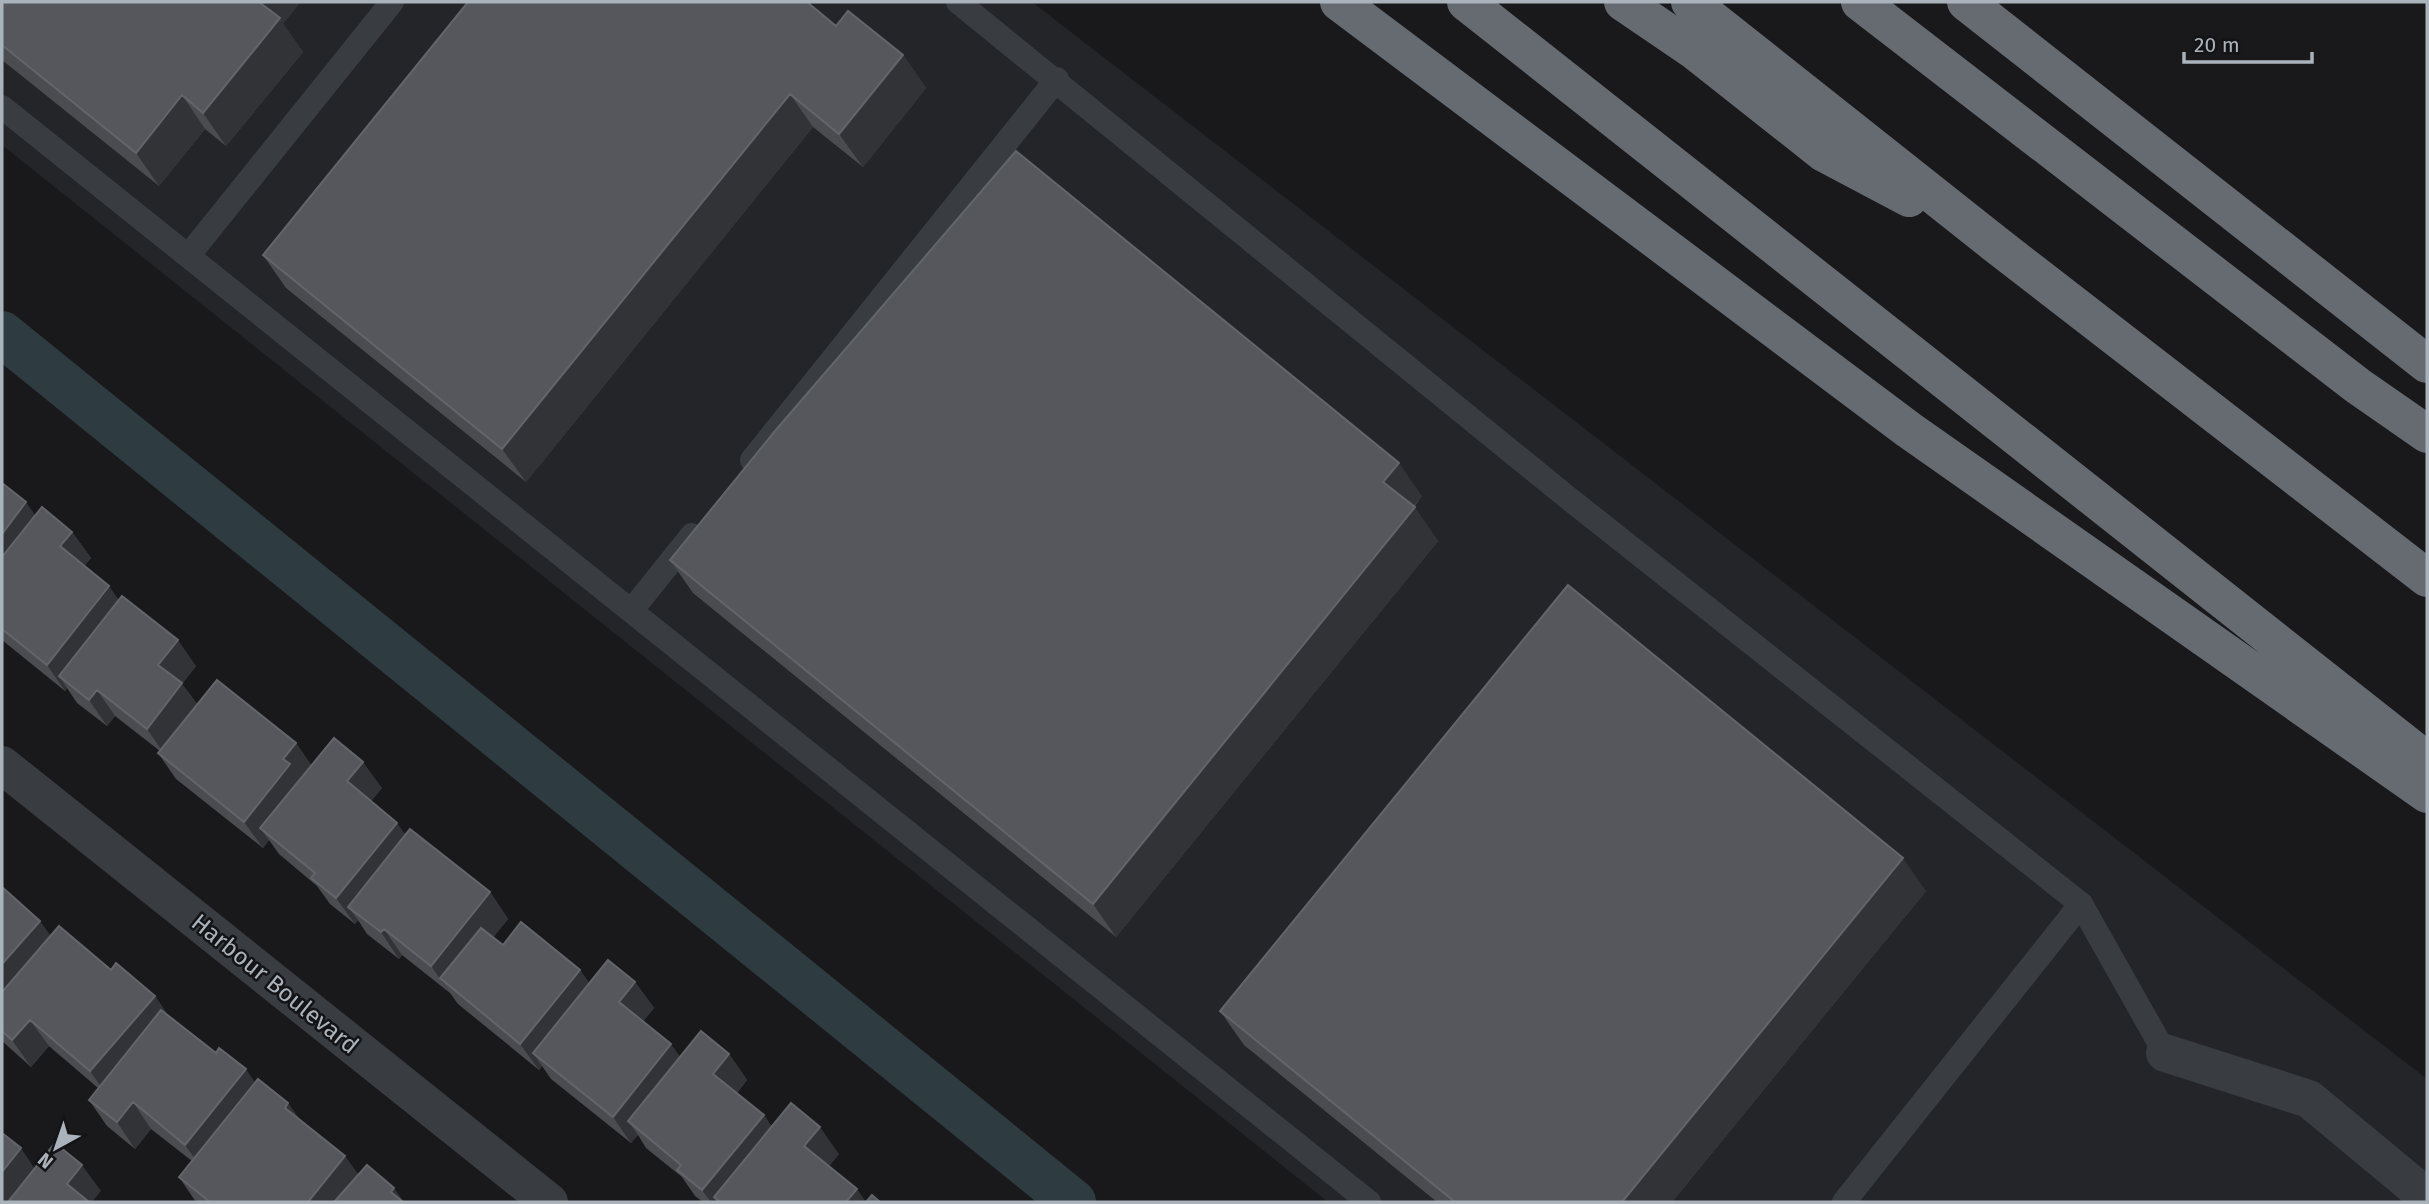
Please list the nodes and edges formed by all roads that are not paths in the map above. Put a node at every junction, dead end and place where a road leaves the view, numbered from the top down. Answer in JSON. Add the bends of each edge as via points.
{"nodes":[{"id":1,"x":391,"y":2,"type":"edge"},
{"id":2,"x":958,"y":2,"type":"edge"},
{"id":3,"x":1339,"y":2,"type":"edge"},
{"id":4,"x":1466,"y":2,"type":"edge"},
{"id":5,"x":1623,"y":2,"type":"edge"},
{"id":6,"x":1690,"y":2,"type":"edge"},
{"id":7,"x":1860,"y":2,"type":"edge"},
{"id":8,"x":1966,"y":2,"type":"edge"},
{"id":9,"x":1057,"y":79,"type":"junction"},
{"id":10,"x":2,"y":107,"type":"edge"},
{"id":11,"x":1994,"y":243,"type":"junction"},
{"id":12,"x":188,"y":256,"type":"junction"},
{"id":13,"x":2427,"y":363,"type":"edge"},
{"id":14,"x":2427,"y":434,"type":"edge"},
{"id":15,"x":736,"y":480,"type":"edge"},
{"id":16,"x":709,"y":513,"type":"edge"},
{"id":17,"x":2427,"y":578,"type":"edge"},
{"id":18,"x":631,"y":611,"type":"junction"},
{"id":19,"x":2427,"y":761,"type":"edge"},
{"id":20,"x":2,"y":765,"type":"edge"},
{"id":21,"x":2427,"y":794,"type":"edge"},
{"id":22,"x":2081,"y":904,"type":"junction"},
{"id":23,"x":2165,"y":1053,"type":"joint"},
{"id":24,"x":2427,"y":1196,"type":"edge"},
{"id":25,"x":549,"y":1202,"type":"edge"},
{"id":26,"x":1369,"y":1202,"type":"edge"},
{"id":27,"x":1844,"y":1202,"type":"edge"}],
"edges":[{"from":1,"to":12,"type":"lane"},
{"from":2,"to":9,"type":"lane"},
{"from":3,"to":21,"type":"highway","via":[[1909,430]]},
{"from":4,"to":19,"type":"highway"},
{"from":5,"to":11,"type":"highway","via":[[1695,51],[1824,153]]},
{"from":6,"to":11,"type":"highway"},
{"from":7,"to":14,"type":"highway","via":[[2358,386]]},
{"from":8,"to":13,"type":"highway"},
{"from":9,"to":15,"type":"lane"},
{"from":9,"to":22,"type":"lane","via":[[1567,497]]},
{"from":10,"to":12,"type":"lane"},
{"from":11,"to":17,"type":"highway"},
{"from":12,"to":18,"type":"lane"},
{"from":16,"to":18,"type":"lane"},
{"from":18,"to":26,"type":"lane"},
{"from":20,"to":25,"type":"street","name":"Harbour Boulevard"},
{"from":22,"to":23,"type":"lane"},
{"from":22,"to":27,"type":"lane"},
{"from":23,"to":24,"type":"street","via":[[2309,1099]]}]}
